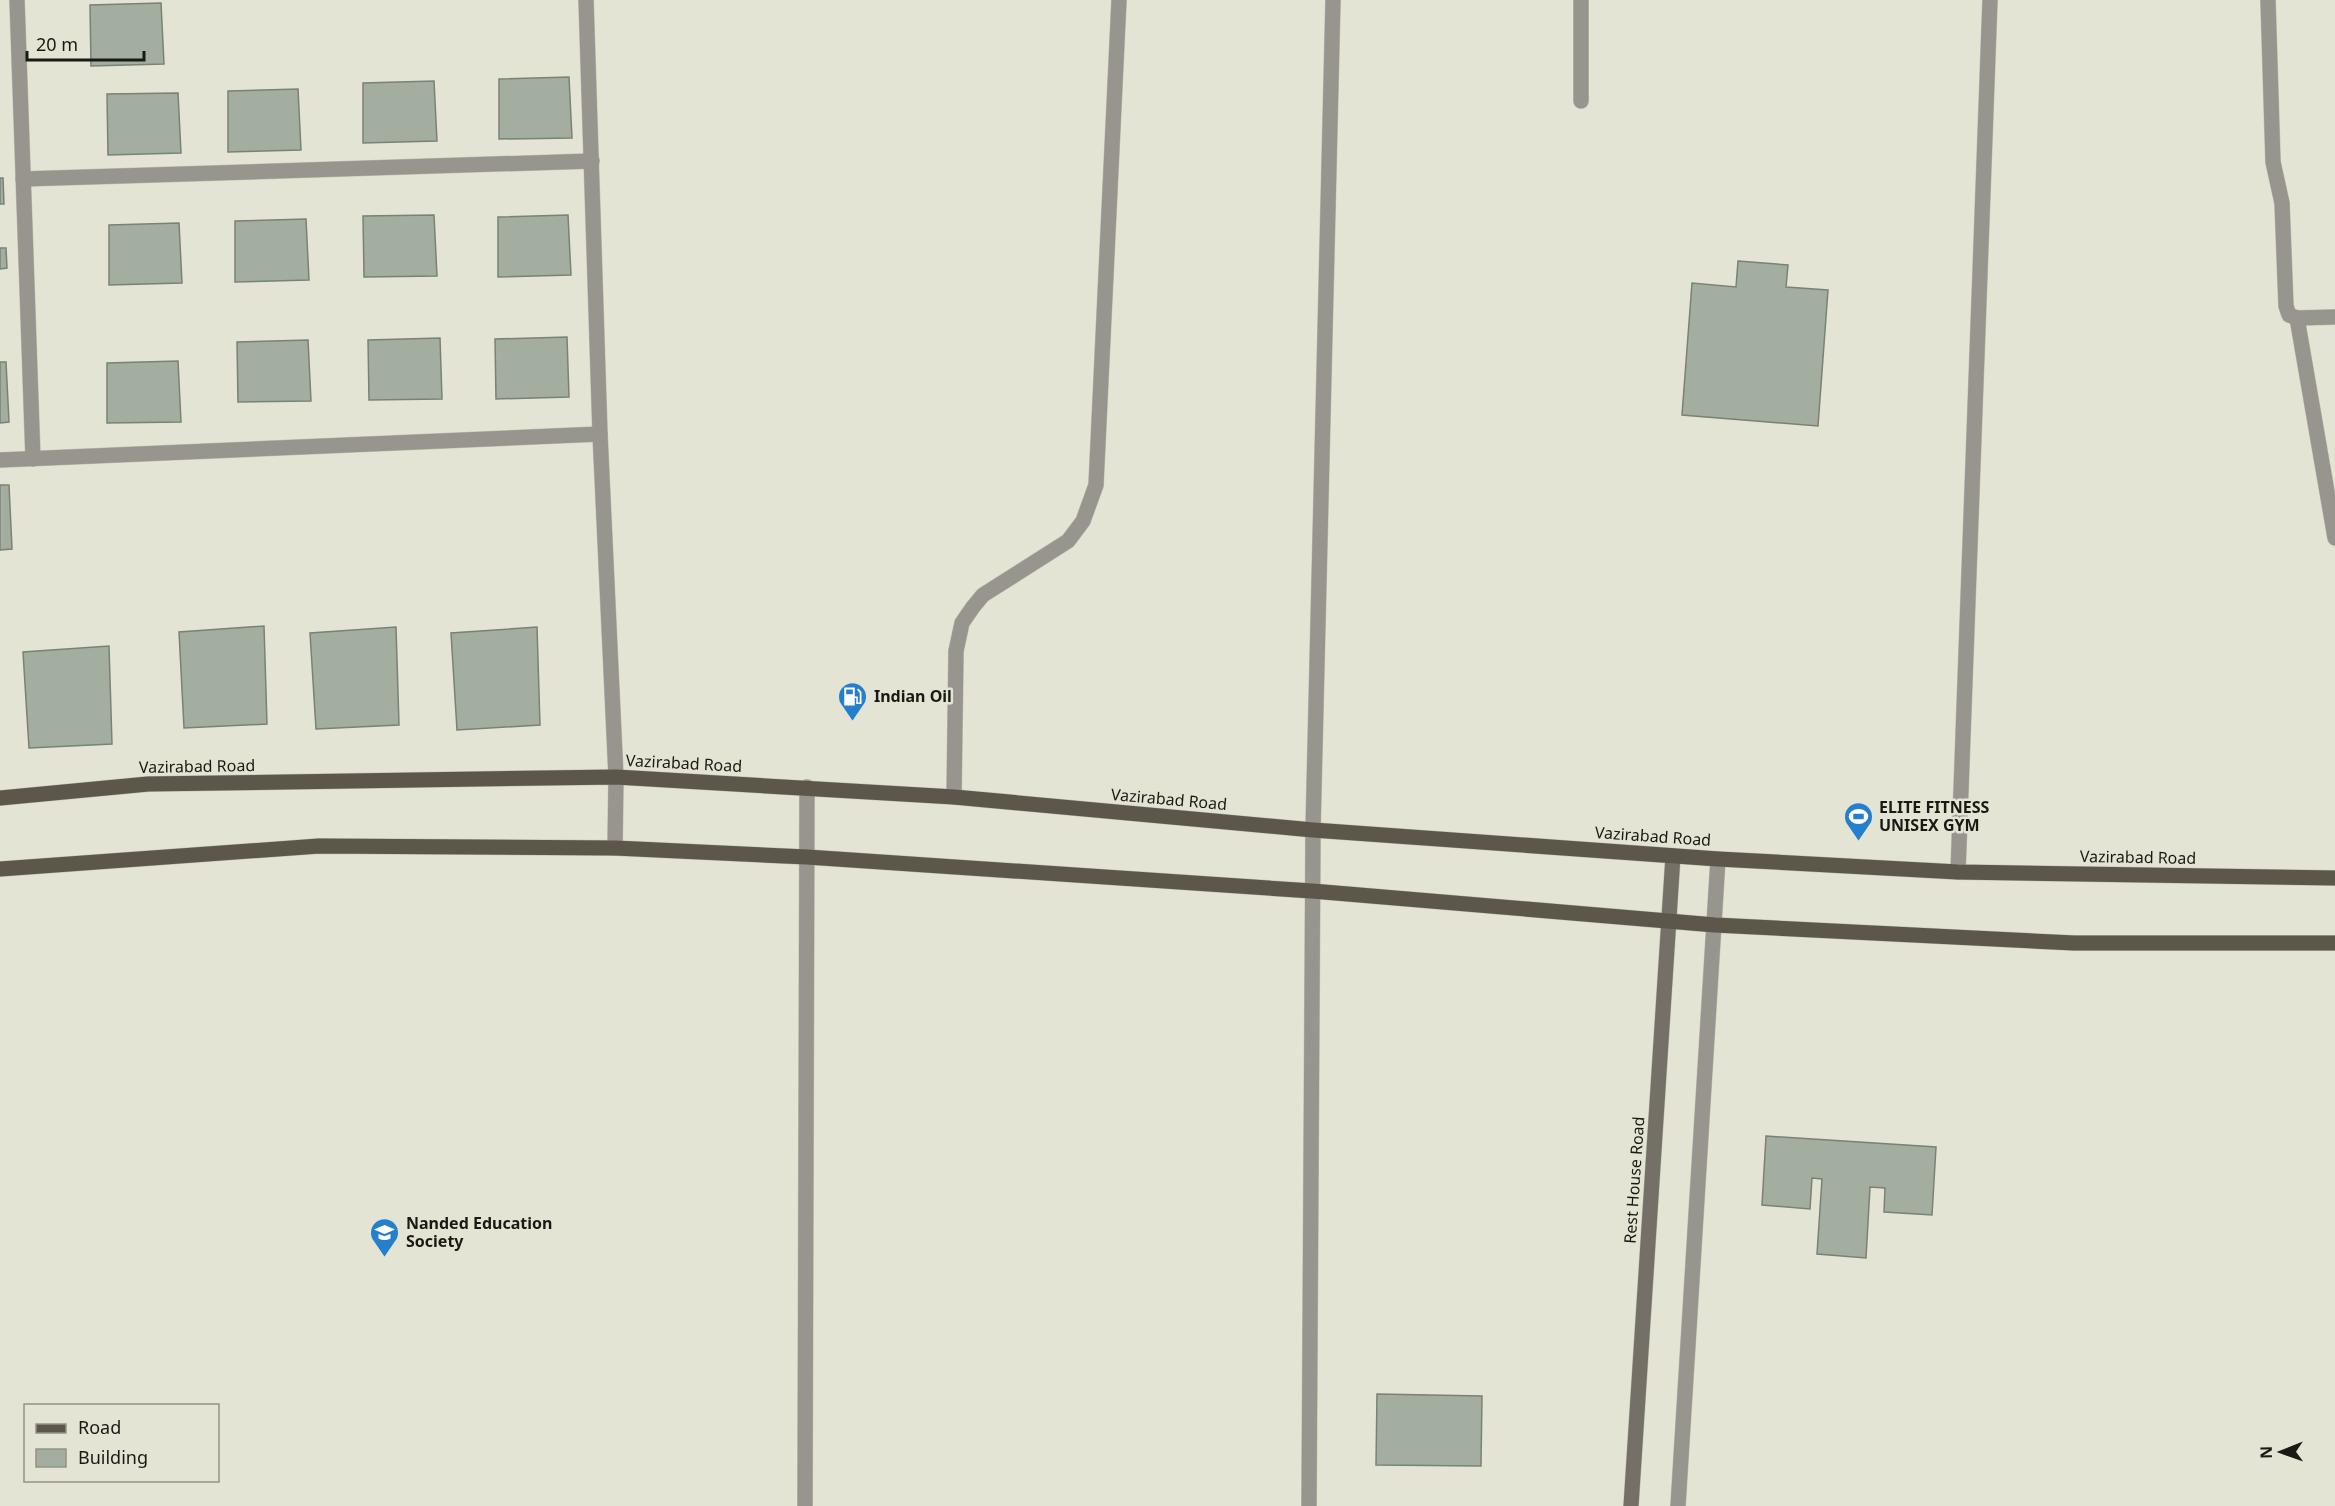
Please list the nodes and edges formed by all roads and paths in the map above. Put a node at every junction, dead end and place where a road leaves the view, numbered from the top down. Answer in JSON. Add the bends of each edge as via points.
{"nodes":[{"id":1,"x":16,"y":0,"type":"edge"},
{"id":2,"x":586,"y":0,"type":"edge"},
{"id":3,"x":1119,"y":0,"type":"edge"},
{"id":4,"x":1333,"y":0,"type":"edge"},
{"id":5,"x":1581,"y":0,"type":"edge"},
{"id":6,"x":1990,"y":0,"type":"edge"},
{"id":7,"x":2268,"y":0,"type":"edge"},
{"id":8,"x":1581,"y":101,"type":"dead end"},
{"id":9,"x":592,"y":161,"type":"junction"},
{"id":10,"x":23,"y":178,"type":"junction"},
{"id":11,"x":2335,"y":316,"type":"edge"},
{"id":12,"x":2297,"y":318,"type":"junction"},
{"id":13,"x":600,"y":434,"type":"junction"},
{"id":14,"x":33,"y":459,"type":"junction"},
{"id":15,"x":0,"y":460,"type":"edge"},
{"id":16,"x":2335,"y":538,"type":"edge"},
{"id":17,"x":616,"y":777,"type":"junction"},
{"id":18,"x":807,"y":787,"type":"junction"},
{"id":19,"x":954,"y":797,"type":"junction"},
{"id":20,"x":0,"y":798,"type":"edge"},
{"id":21,"x":1313,"y":830,"type":"junction"},
{"id":22,"x":615,"y":848,"type":"junction"},
{"id":23,"x":1672,"y":856,"type":"junction"},
{"id":24,"x":807,"y":857,"type":"junction"},
{"id":25,"x":1718,"y":859,"type":"junction"},
{"id":26,"x":0,"y":869,"type":"edge"},
{"id":27,"x":1958,"y":872,"type":"junction"},
{"id":28,"x":2335,"y":878,"type":"edge"},
{"id":29,"x":1312,"y":891,"type":"junction"},
{"id":30,"x":1668,"y":921,"type":"junction"},
{"id":31,"x":1715,"y":925,"type":"junction"},
{"id":32,"x":2335,"y":943,"type":"edge"},
{"id":33,"x":805,"y":1506,"type":"edge"},
{"id":34,"x":1309,"y":1506,"type":"edge"},
{"id":35,"x":1631,"y":1506,"type":"edge"},
{"id":36,"x":1678,"y":1506,"type":"edge"}],
"edges":[{"from":1,"to":10,"type":"street"},
{"from":2,"to":9,"type":"street"},
{"from":3,"to":19,"type":"street","via":[[1096,485],[1083,521],[1068,542],[983,595],[962,623],[956,651]]},
{"from":4,"to":21,"type":"street"},
{"from":5,"to":8,"type":"street"},
{"from":6,"to":27,"type":"street"},
{"from":7,"to":12,"type":"street","via":[[2273,162],[2282,203],[2286,306],[2289,315]]},
{"from":9,"to":10,"type":"street"},
{"from":9,"to":13,"type":"street"},
{"from":10,"to":14,"type":"street"},
{"from":11,"to":12,"type":"street"},
{"from":12,"to":16,"type":"street"},
{"from":13,"to":14,"type":"street"},
{"from":13,"to":17,"type":"street"},
{"from":14,"to":15,"type":"street"},
{"from":17,"to":18,"type":"main road","name":"Vazirabad Road"},
{"from":17,"to":20,"type":"main road","name":"Vazirabad Road","via":[[148,784]]},
{"from":17,"to":22,"type":"street"},
{"from":18,"to":19,"type":"main road","name":"Vazirabad Road"},
{"from":18,"to":24,"type":"street"},
{"from":19,"to":21,"type":"main road","name":"Vazirabad Road"},
{"from":21,"to":23,"type":"main road","name":"Vazirabad Road"},
{"from":21,"to":29,"type":"street"},
{"from":22,"to":24,"type":"main road"},
{"from":22,"to":26,"type":"main road","via":[[319,846]]},
{"from":23,"to":25,"type":"main road","name":"Vazirabad Road"},
{"from":23,"to":30,"type":"main road","name":"Rest House Road"},
{"from":24,"to":29,"type":"main road"},
{"from":24,"to":33,"type":"street"},
{"from":25,"to":27,"type":"main road","name":"Vazirabad Road"},
{"from":25,"to":31,"type":"street"},
{"from":27,"to":28,"type":"main road","name":"Vazirabad Road"},
{"from":29,"to":30,"type":"main road"},
{"from":29,"to":34,"type":"street"},
{"from":30,"to":31,"type":"main road"},
{"from":30,"to":35,"type":"main road","name":"Rest House Road"},
{"from":31,"to":32,"type":"main road","via":[[2074,943]]},
{"from":31,"to":36,"type":"street"}]}
